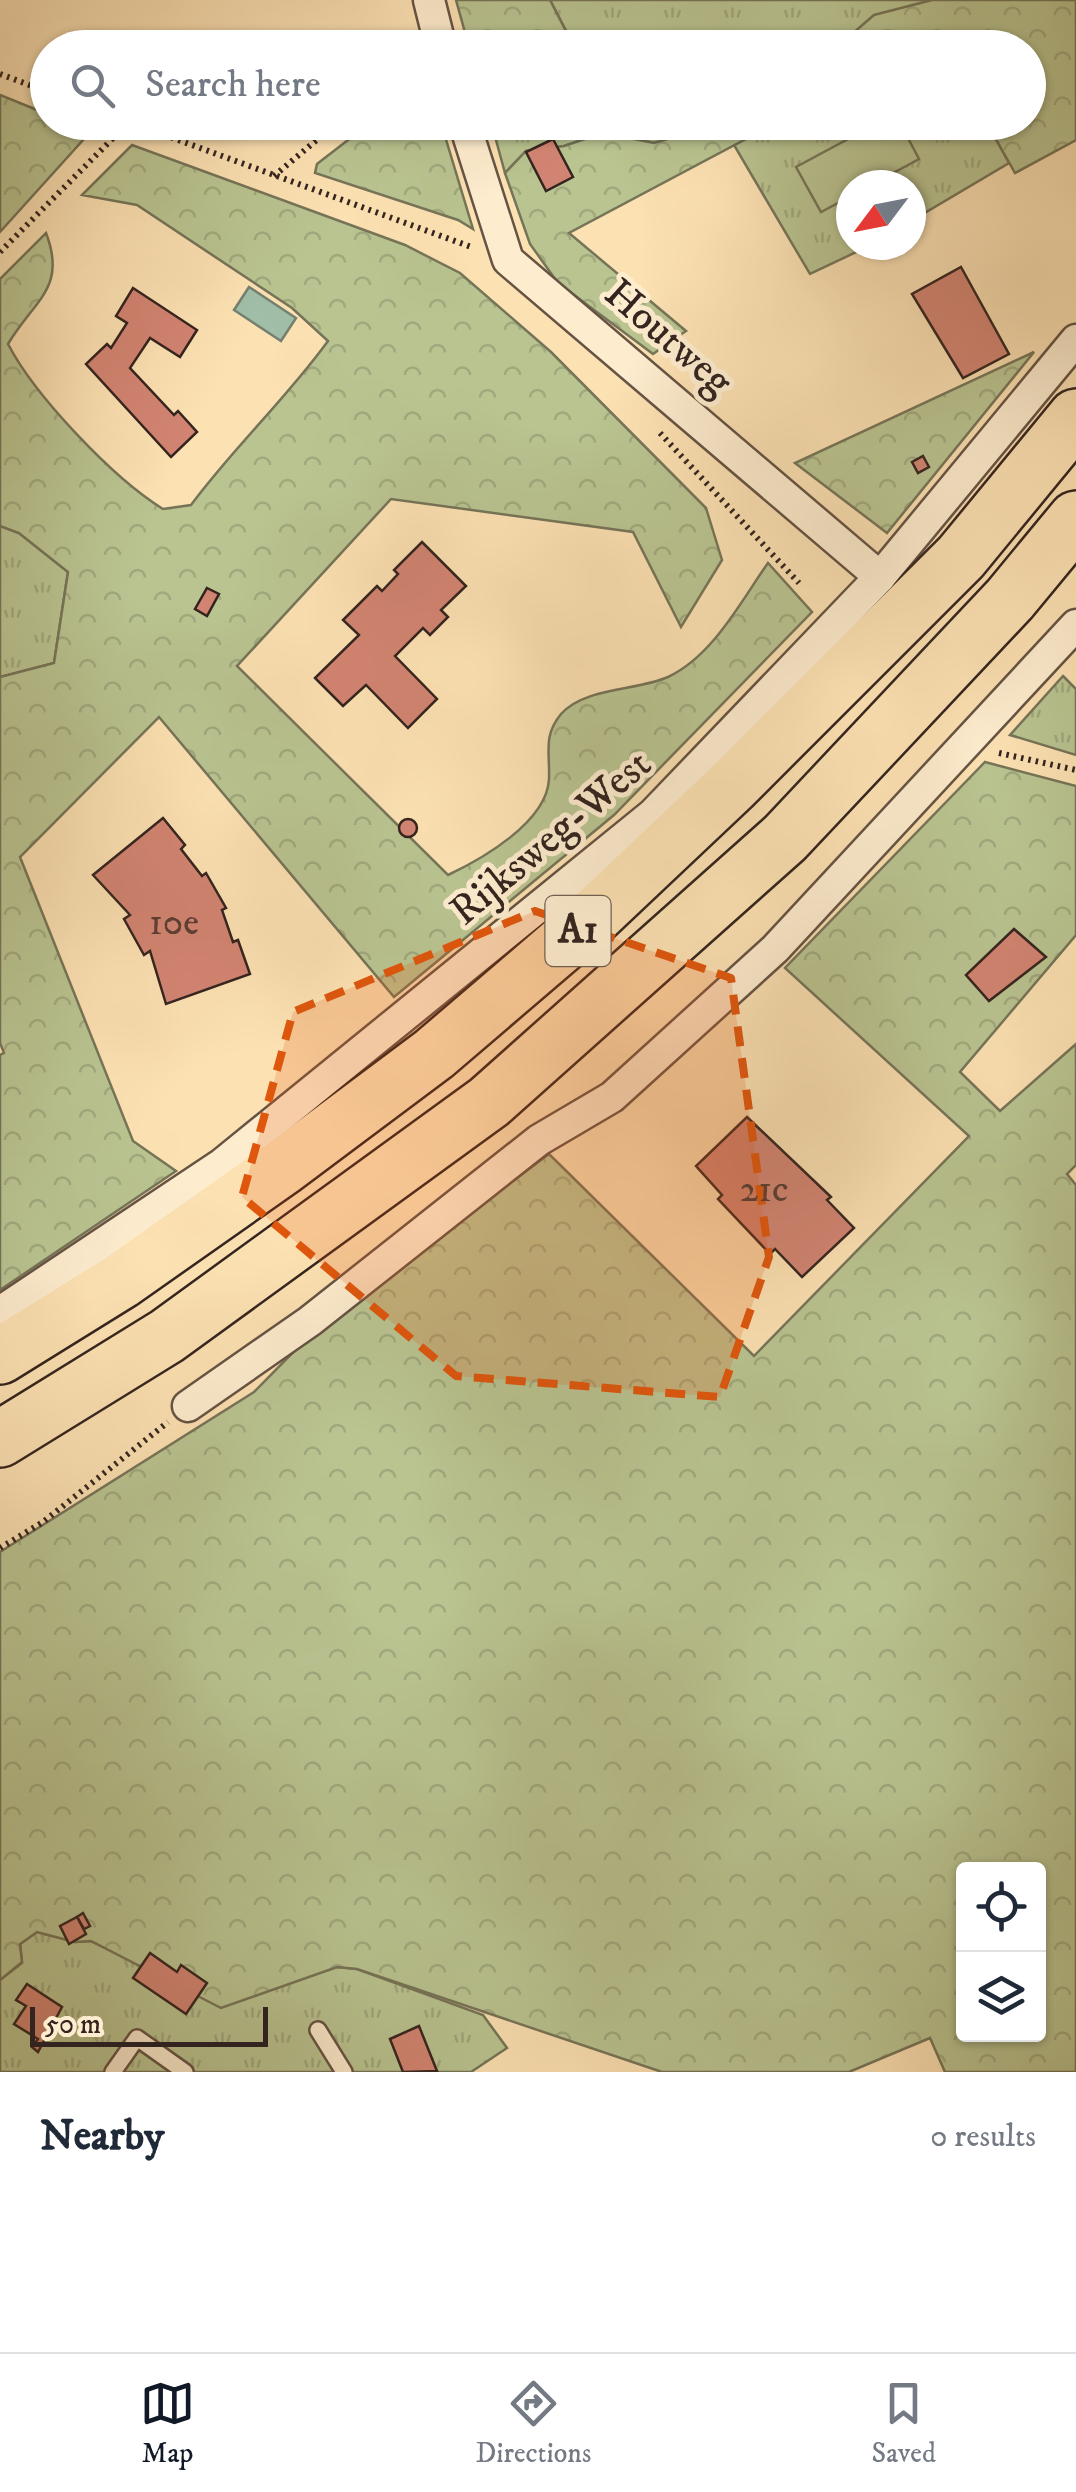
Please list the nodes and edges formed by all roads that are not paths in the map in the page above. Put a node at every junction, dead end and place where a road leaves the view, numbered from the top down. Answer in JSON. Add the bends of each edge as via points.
{"nodes":[{"id":1,"x":429,"y":0,"type":"edge"},
{"id":2,"x":436,"y":30,"type":"edge"},
{"id":3,"x":470,"y":140,"type":"edge"},
{"id":4,"x":1076,"y":340,"type":"edge"},
{"id":5,"x":1076,"y":416,"type":"edge"},
{"id":6,"x":1076,"y":519,"type":"edge"},
{"id":7,"x":880,"y":577,"type":"junction"},
{"id":8,"x":1076,"y":625,"type":"edge"},
{"id":9,"x":0,"y":1312,"type":"edge"},
{"id":10,"x":0,"y":1356,"type":"edge"},
{"id":11,"x":188,"y":1406,"type":"road end"},
{"id":12,"x":0,"y":1439,"type":"edge"},
{"id":13,"x":318,"y":2030,"type":"dead end"},
{"id":14,"x":113,"y":2072,"type":"edge"},
{"id":15,"x":185,"y":2072,"type":"edge"},
{"id":16,"x":344,"y":2072,"type":"edge"}],
"edges":[{"from":1,"to":2,"type":"street"},
{"from":3,"to":7,"type":"street","name":"Houtweg","via":[[508,260]]},
{"from":4,"to":7,"type":"street","name":"Rijksweg-West"},
{"from":5,"to":10,"type":"highway","number":"A1","via":[[961,556],[587,924],[434,1054],[283,1167]]},
{"from":6,"to":12,"type":"highway","number":"A1","via":[[1010,599],[785,838],[489,1102],[167,1336]]},
{"from":7,"to":9,"type":"street","name":"Rijksweg-West","via":[[654,814],[222,1164]]},
{"from":8,"to":11,"type":"street","via":[[775,948],[612,1097],[540,1140],[310,1321]]},
{"from":13,"to":16,"type":"lane"},
{"from":14,"to":15,"type":"lane","via":[[137,2038]]}]}
